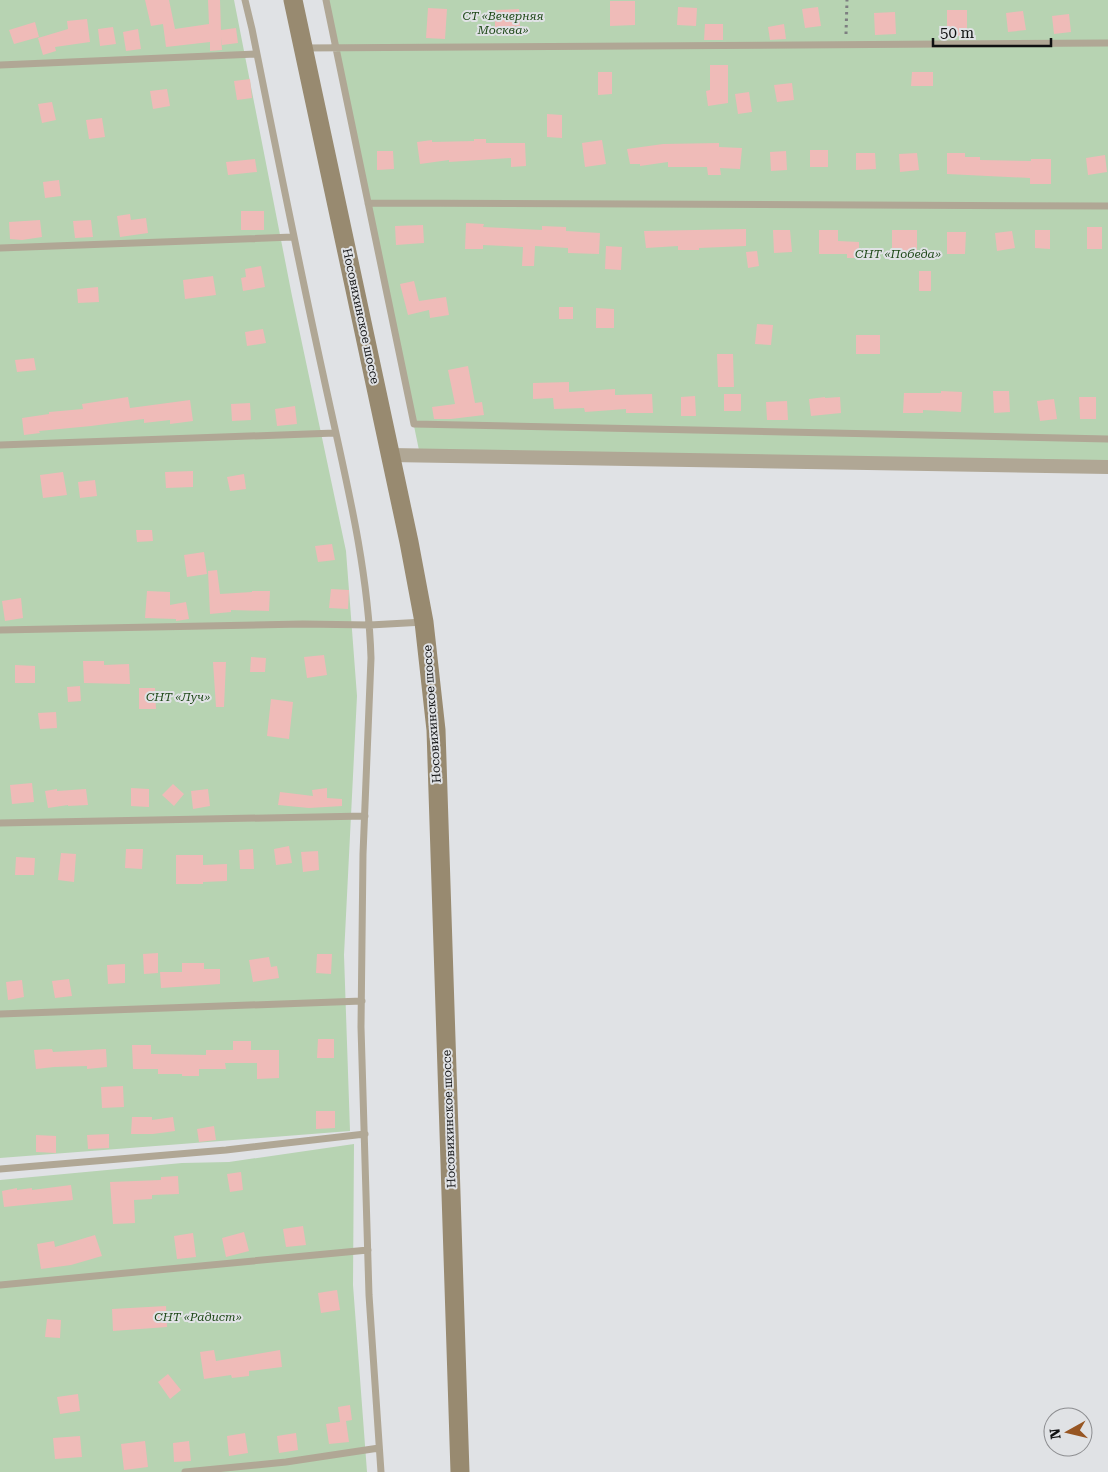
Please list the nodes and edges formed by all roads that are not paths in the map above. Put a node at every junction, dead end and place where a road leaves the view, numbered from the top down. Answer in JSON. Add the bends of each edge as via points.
{"nodes":[{"id":1,"x":245,"y":0,"type":"edge"},
{"id":2,"x":293,"y":0,"type":"edge"},
{"id":3,"x":326,"y":0,"type":"edge"},
{"id":4,"x":1108,"y":43,"type":"edge"},
{"id":5,"x":336,"y":47,"type":"junction"},
{"id":6,"x":303,"y":48,"type":"junction"},
{"id":7,"x":257,"y":54,"type":"junction"},
{"id":8,"x":0,"y":65,"type":"edge"},
{"id":9,"x":368,"y":203,"type":"junction"},
{"id":10,"x":1108,"y":206,"type":"edge"},
{"id":11,"x":293,"y":237,"type":"junction"},
{"id":12,"x":0,"y":248,"type":"edge"},
{"id":13,"x":335,"y":433,"type":"junction"},
{"id":14,"x":1108,"y":439,"type":"edge"},
{"id":15,"x":0,"y":445,"type":"edge"},
{"id":16,"x":390,"y":454,"type":"junction"},
{"id":17,"x":1108,"y":467,"type":"edge"},
{"id":18,"x":424,"y":622,"type":"junction"},
{"id":19,"x":370,"y":625,"type":"junction"},
{"id":20,"x":0,"y":630,"type":"edge"},
{"id":21,"x":365,"y":816,"type":"junction"},
{"id":22,"x":0,"y":823,"type":"edge"},
{"id":23,"x":362,"y":1001,"type":"junction"},
{"id":24,"x":0,"y":1014,"type":"edge"},
{"id":25,"x":365,"y":1134,"type":"junction"},
{"id":26,"x":0,"y":1169,"type":"edge"},
{"id":27,"x":368,"y":1250,"type":"junction"},
{"id":28,"x":0,"y":1285,"type":"edge"},
{"id":29,"x":379,"y":1448,"type":"junction"},
{"id":30,"x":185,"y":1472,"type":"edge"},
{"id":31,"x":381,"y":1472,"type":"edge"},
{"id":32,"x":460,"y":1472,"type":"edge"}],
"edges":[{"from":1,"to":7,"type":"lane"},
{"from":2,"to":6,"type":"main road","name":"Носовихинское шоссе"},
{"from":3,"to":5,"type":"lane"},
{"from":4,"to":5,"type":"lane"},
{"from":5,"to":6,"type":"lane"},
{"from":5,"to":9,"type":"lane"},
{"from":6,"to":16,"type":"main road","name":"Носовихинское шоссе"},
{"from":7,"to":8,"type":"lane"},
{"from":7,"to":11,"type":"lane"},
{"from":9,"to":10,"type":"lane"},
{"from":9,"to":14,"type":"lane","via":[[414,424]]},
{"from":11,"to":12,"type":"lane"},
{"from":11,"to":13,"type":"lane"},
{"from":13,"to":15,"type":"lane"},
{"from":13,"to":19,"type":"lane","via":[[356,530]]},
{"from":16,"to":17,"type":"street"},
{"from":16,"to":18,"type":"main road","name":"Носовихинское шоссе"},
{"from":18,"to":19,"type":"lane"},
{"from":18,"to":32,"type":"main road","name":"Носовихинское шоссе","via":[[436,730]]},
{"from":19,"to":20,"type":"lane"},
{"from":19,"to":21,"type":"lane"},
{"from":21,"to":22,"type":"lane"},
{"from":21,"to":23,"type":"lane"},
{"from":23,"to":24,"type":"lane"},
{"from":23,"to":25,"type":"lane"},
{"from":25,"to":26,"type":"lane","via":[[226,1150]]},
{"from":25,"to":27,"type":"lane"},
{"from":27,"to":28,"type":"lane"},
{"from":27,"to":29,"type":"lane"},
{"from":29,"to":30,"type":"lane"},
{"from":29,"to":31,"type":"lane"}]}
